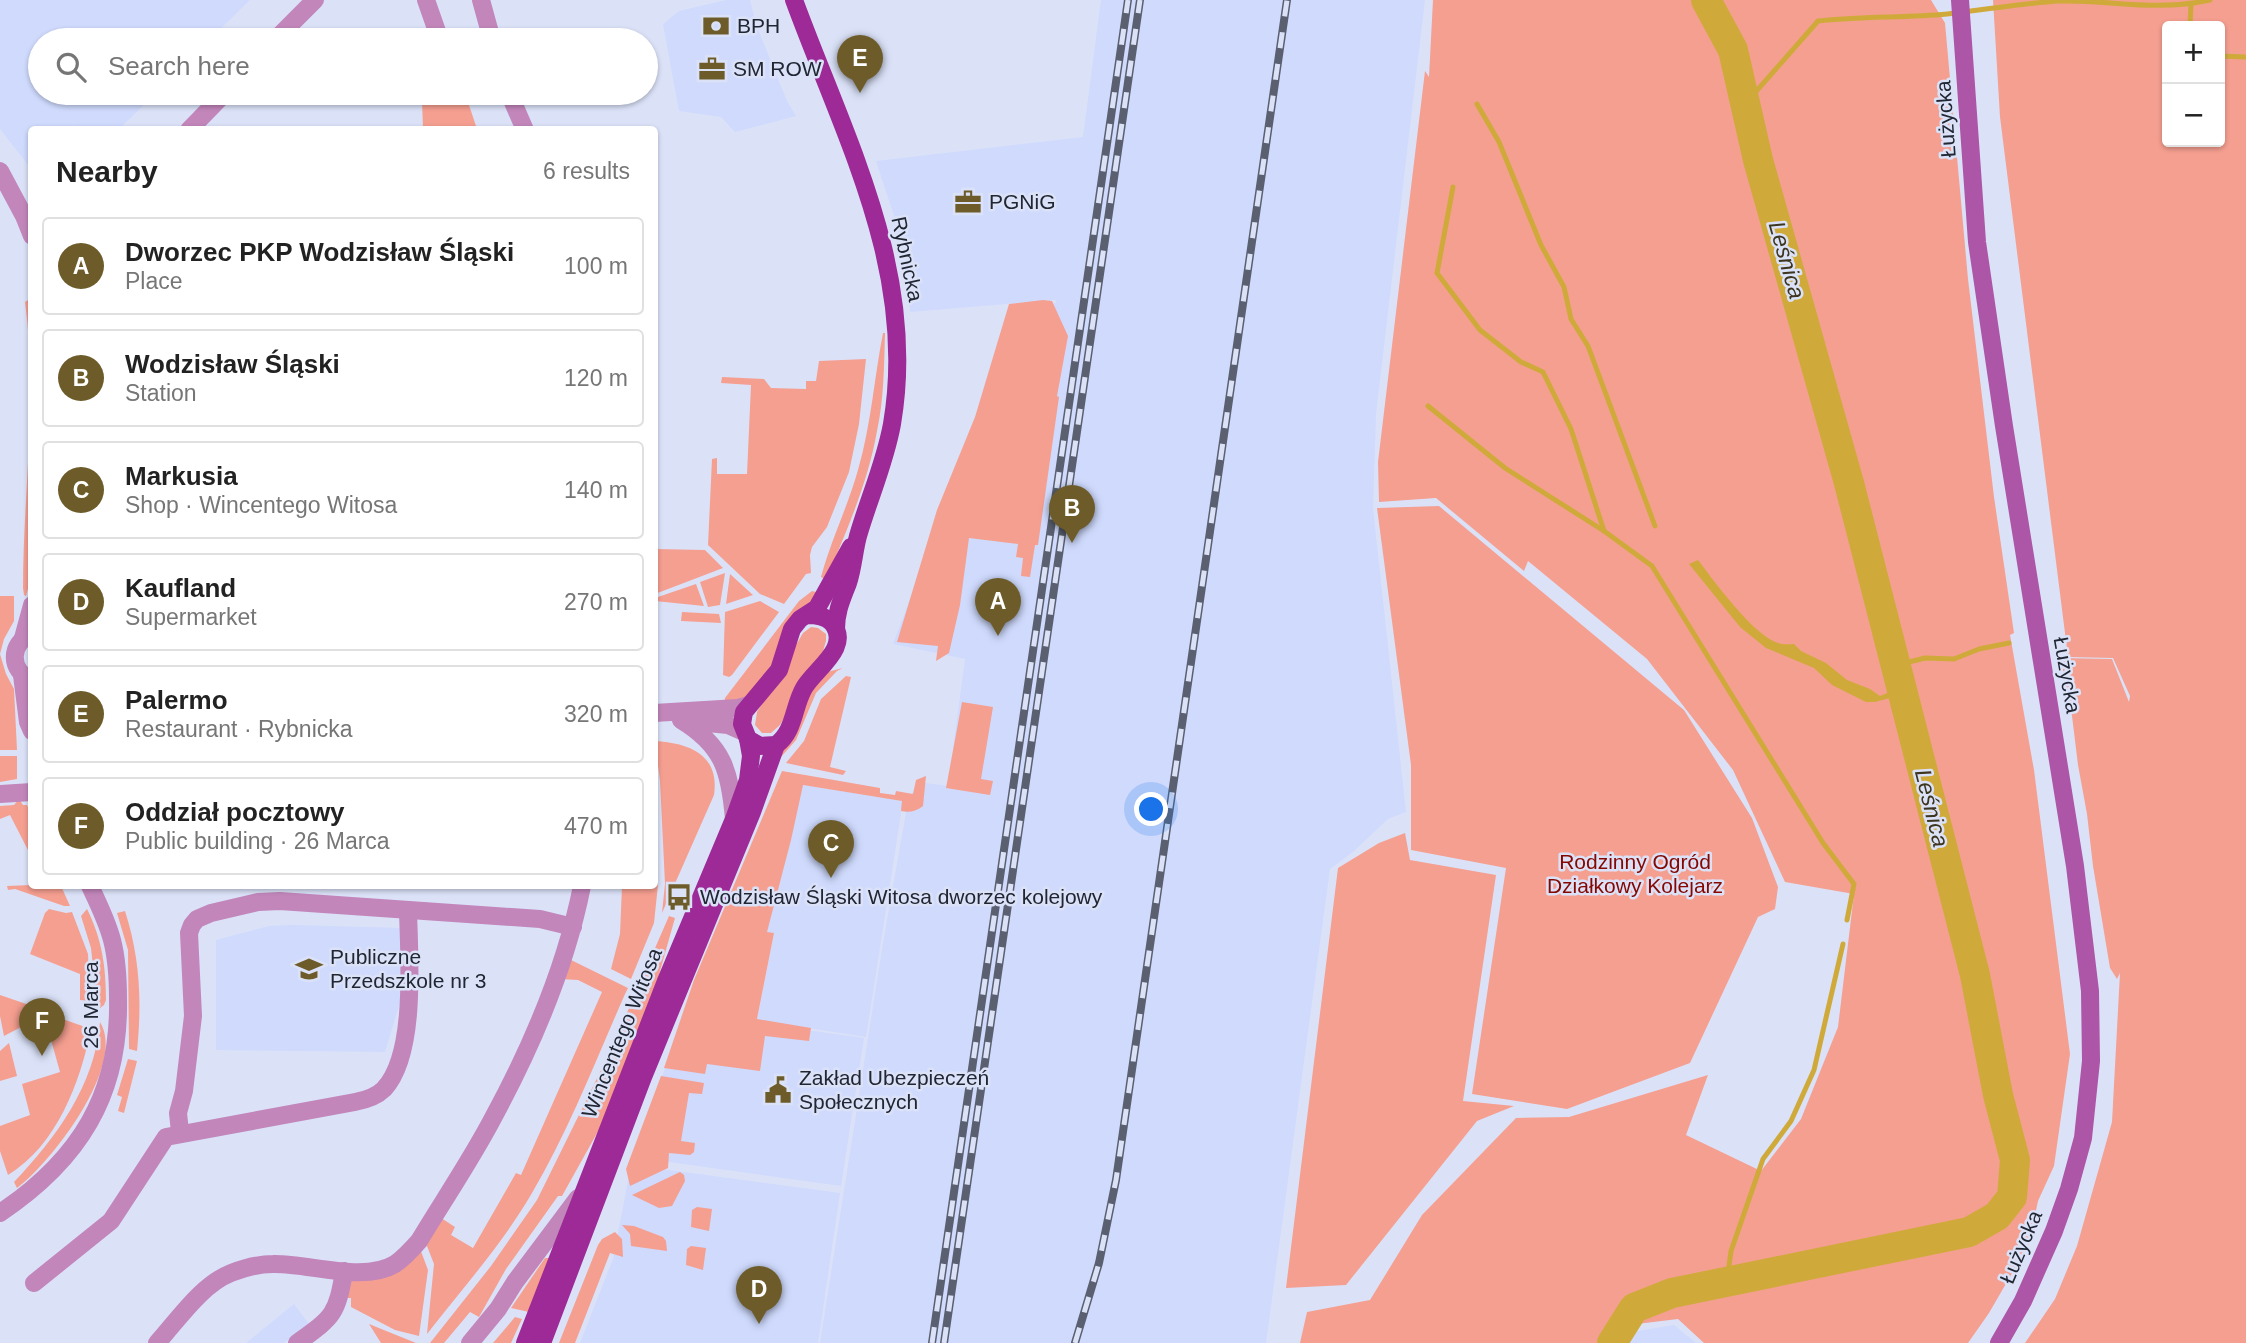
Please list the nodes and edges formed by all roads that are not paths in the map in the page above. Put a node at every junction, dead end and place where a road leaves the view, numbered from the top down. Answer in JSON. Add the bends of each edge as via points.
{"nodes":[{"id":1,"x":315,"y":0,"type":"edge"},
{"id":2,"x":426,"y":0,"type":"edge"},
{"id":3,"x":481,"y":0,"type":"edge"},
{"id":4,"x":794,"y":0,"type":"edge"},
{"id":5,"x":1960,"y":0,"type":"edge"},
{"id":6,"x":287,"y":28,"type":"edge"},
{"id":7,"x":436,"y":28,"type":"edge"},
{"id":8,"x":489,"y":28,"type":"edge"},
{"id":9,"x":213,"y":105,"type":"edge"},
{"id":10,"x":514,"y":105,"type":"edge"},
{"id":11,"x":193,"y":126,"type":"edge"},
{"id":12,"x":523,"y":126,"type":"edge"},
{"id":13,"x":0,"y":171,"type":"edge"},
{"id":14,"x":28,"y":226,"type":"edge"},
{"id":15,"x":858,"y":536,"type":"junction"},
{"id":16,"x":807,"y":615,"type":"junction"},
{"id":17,"x":836,"y":629,"type":"junction"},
{"id":18,"x":27,"y":636,"type":"edge"},
{"id":19,"x":27,"y":677,"type":"edge"},
{"id":20,"x":750,"y":705,"type":"junction"},
{"id":21,"x":658,"y":714,"type":"edge"},
{"id":22,"x":658,"y":715,"type":"edge"},
{"id":23,"x":681,"y":720,"type":"junction"},
{"id":24,"x":28,"y":722,"type":"edge"},
{"id":25,"x":746,"y":736,"type":"junction"},
{"id":26,"x":776,"y":745,"type":"junction"},
{"id":27,"x":28,"y":792,"type":"edge"},
{"id":28,"x":0,"y":794,"type":"edge"},
{"id":29,"x":734,"y":819,"type":"junction"},
{"id":30,"x":91,"y":889,"type":"edge"},
{"id":31,"x":581,"y":889,"type":"edge"},
{"id":32,"x":408,"y":910,"type":"junction"},
{"id":33,"x":573,"y":927,"type":"junction"},
{"id":34,"x":180,"y":1132,"type":"junction"},
{"id":35,"x":585,"y":1189,"type":"junction"},
{"id":36,"x":0,"y":1213,"type":"edge"},
{"id":37,"x":344,"y":1271,"type":"junction"},
{"id":38,"x":34,"y":1283,"type":"dead end"},
{"id":39,"x":157,"y":1343,"type":"edge"},
{"id":40,"x":297,"y":1343,"type":"edge"},
{"id":41,"x":470,"y":1343,"type":"edge"},
{"id":42,"x":525,"y":1343,"type":"edge"},
{"id":43,"x":542,"y":1343,"type":"edge"},
{"id":44,"x":1999,"y":1343,"type":"edge"}],
"edges":[{"from":1,"to":6,"type":"street"},
{"from":2,"to":7,"type":"street"},
{"from":3,"to":8,"type":"street"},
{"from":4,"to":15,"type":"main road","name":"Rybnicka","via":[[879,226],[894,294],[898,369],[892,424]]},
{"from":5,"to":44,"type":"main road","name":"Łużycka","via":[[1977,242],[2077,878],[2090,991],[2091,1061],[2083,1138],[2070,1189],[2023,1301]]},
{"from":9,"to":11,"type":"street"},
{"from":10,"to":12,"type":"street"},
{"from":13,"to":14,"type":"street"},
{"from":15,"to":16,"type":"main road","name":"Rybnicka","via":[[822,600]]},
{"from":15,"to":17,"type":"main road","name":"Rybnicka"},
{"from":16,"to":17,"type":"main road","via":[[826,618]]},
{"from":16,"to":20,"type":"main road","name":"Rybnicka","via":[[792,629],[779,670]]},
{"from":17,"to":26,"type":"main road","name":"Wincentego Witosa","via":[[835,649],[806,684],[788,734]]},
{"from":18,"to":19,"type":"street","via":[[14,656],[17,668]]},
{"from":19,"to":24,"type":"street"},
{"from":20,"to":21,"type":"street"},
{"from":20,"to":25,"type":"main road","name":"Wincentego Witosa","via":[[742,718]]},
{"from":22,"to":23,"type":"street"},
{"from":23,"to":25,"type":"street","via":[[728,725]]},
{"from":23,"to":29,"type":"street","via":[[706,738],[722,760]]},
{"from":25,"to":26,"type":"main road","via":[[760,746]]},
{"from":25,"to":29,"type":"main road","name":"Wincentego Witosa","via":[[751,757],[748,780]]},
{"from":26,"to":43,"type":"main road","name":"Wincentego Witosa"},
{"from":27,"to":28,"type":"street"},
{"from":29,"to":35,"type":"main road","name":"Wincentego Witosa"},
{"from":30,"to":36,"type":"street","name":"26 Marca","via":[[116,964],[118,1027],[110,1076],[93,1115],[61,1162],[38,1186]]},
{"from":31,"to":33,"type":"street"},
{"from":32,"to":33,"type":"street","via":[[540,919]]},
{"from":32,"to":34,"type":"street","via":[[409,1013],[398,1061],[386,1087],[355,1102]]},
{"from":32,"to":34,"type":"street","via":[[280,901],[258,902],[197,919],[189,933],[193,1016],[178,1113]]},
{"from":33,"to":37,"type":"street","via":[[516,1072],[419,1241],[394,1265]]},
{"from":34,"to":38,"type":"street","via":[[166,1137],[111,1221]]},
{"from":35,"to":41,"type":"street"},
{"from":35,"to":42,"type":"main road","name":"Wincentego Witosa"},
{"from":37,"to":39,"type":"street","via":[[273,1264],[229,1274],[211,1284]]},
{"from":37,"to":40,"type":"street","via":[[334,1314]]}]}
